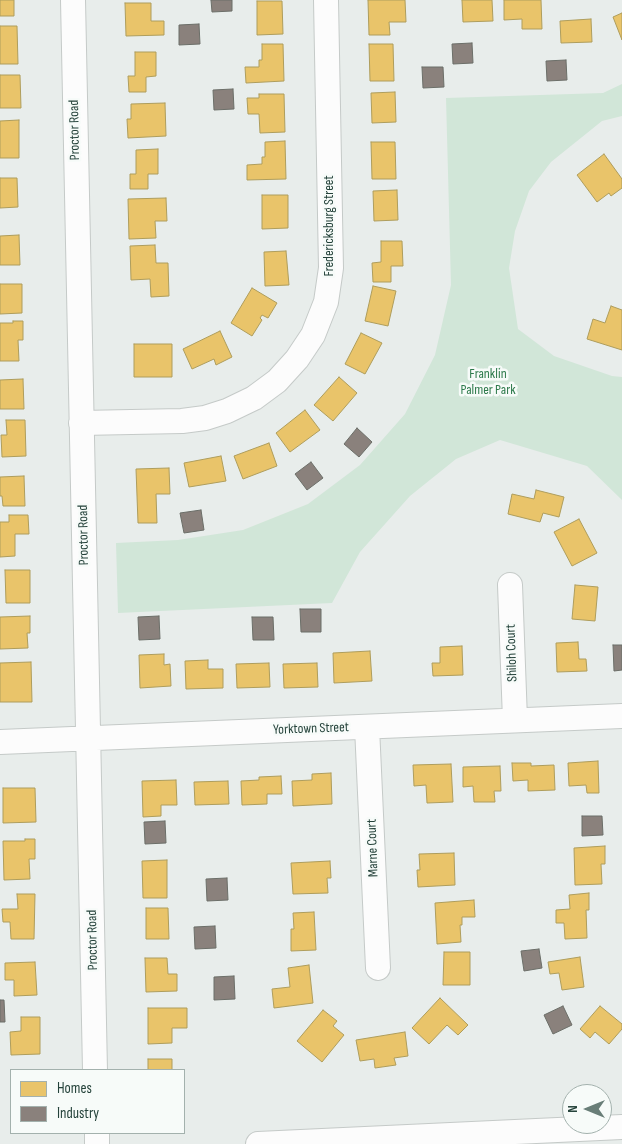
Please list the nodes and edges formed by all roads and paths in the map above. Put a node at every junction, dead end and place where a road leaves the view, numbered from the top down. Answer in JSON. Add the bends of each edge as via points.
{"nodes":[{"id":1,"x":73,"y":0,"type":"edge"},
{"id":2,"x":326,"y":0,"type":"edge"},
{"id":3,"x":82,"y":423,"type":"junction"},
{"id":4,"x":510,"y":585,"type":"dead end"},
{"id":5,"x":622,"y":716,"type":"edge"},
{"id":6,"x":514,"y":720,"type":"junction"},
{"id":7,"x":367,"y":727,"type":"junction"},
{"id":8,"x":88,"y":739,"type":"junction"},
{"id":9,"x":0,"y":742,"type":"edge"},
{"id":10,"x":378,"y":968,"type":"dead end"},
{"id":11,"x":95,"y":1069,"type":"edge"},
{"id":12,"x":622,"y":1127,"type":"edge"},
{"id":13,"x":258,"y":1144,"type":"edge"}],
"edges":[{"from":1,"to":3,"type":"street","name":"Proctor Road"},
{"from":2,"to":3,"type":"street","name":"Fredericksburg Street","via":[[331,268],[326,302],[313,335],[277,381],[254,398],[227,411],[182,421]]},
{"from":3,"to":8,"type":"street","name":"Proctor Road"},
{"from":4,"to":6,"type":"street","name":"Shiloh Court"},
{"from":5,"to":6,"type":"street","name":"Yorktown Street"},
{"from":6,"to":7,"type":"street","name":"Yorktown Street"},
{"from":7,"to":8,"type":"street","name":"Yorktown Street"},
{"from":7,"to":10,"type":"street","name":"Marne Court"},
{"from":8,"to":9,"type":"street","name":"Yorktown Street"},
{"from":8,"to":11,"type":"street","name":"Proctor Road"},
{"from":12,"to":13,"type":"street"}]}
